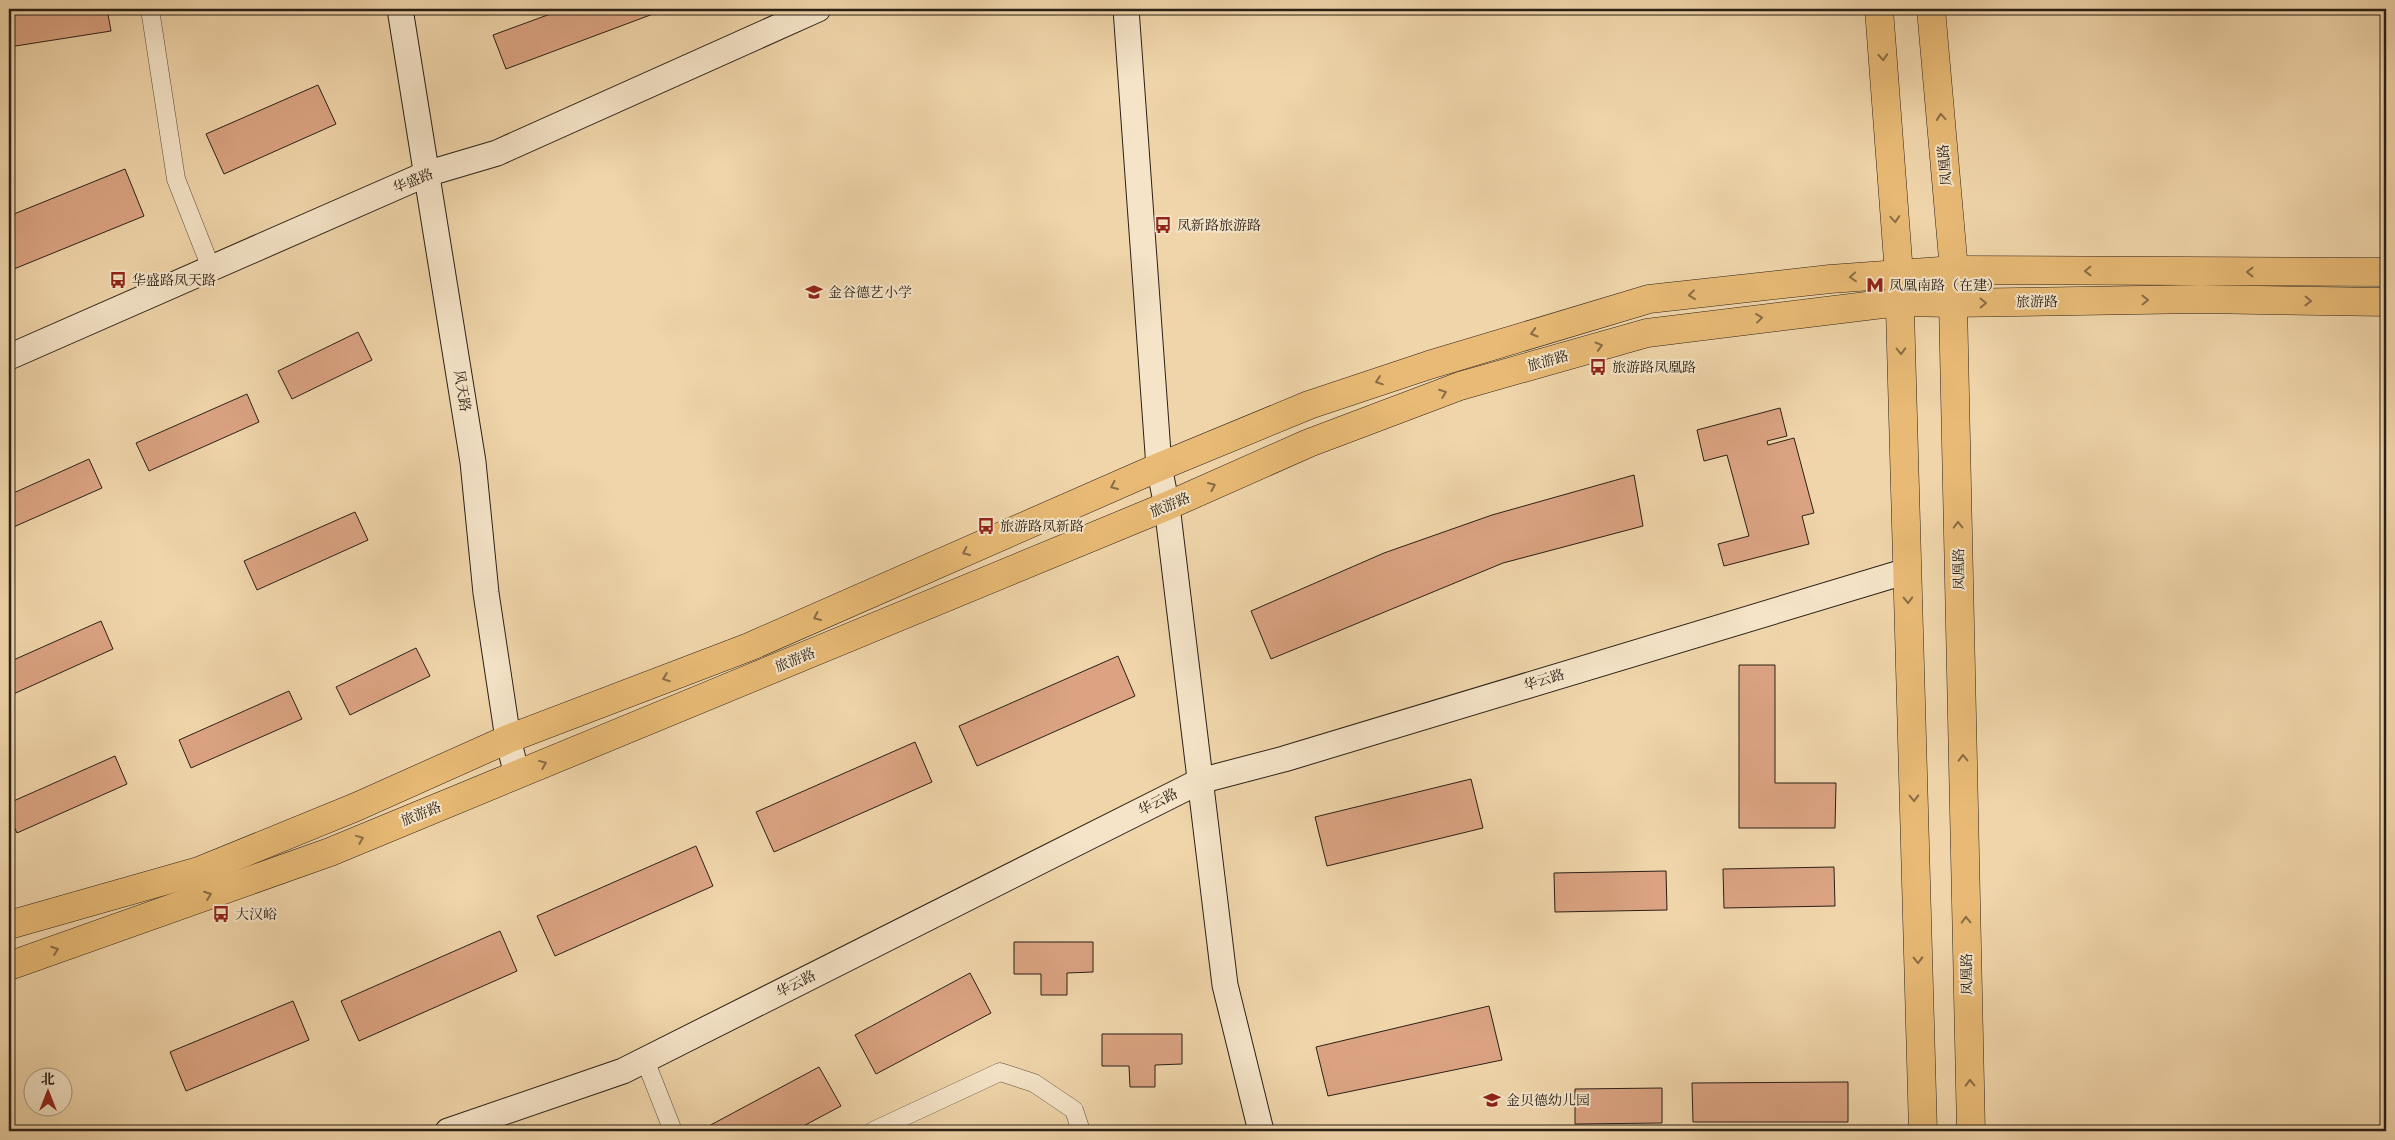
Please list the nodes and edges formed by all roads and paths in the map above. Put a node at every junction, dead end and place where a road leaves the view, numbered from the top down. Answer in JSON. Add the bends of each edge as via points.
{"nodes":[{"id":1,"x":150,"y":9,"type":"edge"},
{"id":2,"x":400,"y":9,"type":"edge"},
{"id":3,"x":818,"y":9,"type":"edge"},
{"id":4,"x":1126,"y":9,"type":"edge"},
{"id":5,"x":1879,"y":9,"type":"edge"},
{"id":6,"x":1931,"y":9,"type":"edge"},
{"id":7,"x":426,"y":174,"type":"junction"},
{"id":8,"x":211,"y":268,"type":"junction"},
{"id":9,"x":1954,"y":270,"type":"junction"},
{"id":10,"x":2386,"y":272,"type":"edge"},
{"id":11,"x":1899,"y":274,"type":"junction"},
{"id":12,"x":1899,"y":302,"type":"junction"},
{"id":13,"x":2386,"y":302,"type":"edge"},
{"id":14,"x":1953,"y":303,"type":"junction"},
{"id":15,"x":9,"y":357,"type":"edge"},
{"id":16,"x":1159,"y":467,"type":"junction"},
{"id":17,"x":1167,"y":506,"type":"junction"},
{"id":18,"x":1907,"y":571,"type":"junction"},
{"id":19,"x":508,"y":739,"type":"junction"},
{"id":20,"x":517,"y":774,"type":"junction"},
{"id":21,"x":1200,"y":781,"type":"junction"},
{"id":22,"x":9,"y":925,"type":"edge"},
{"id":23,"x":9,"y":966,"type":"edge"},
{"id":24,"x":645,"y":1060,"type":"junction"},
{"id":25,"x":448,"y":1131,"type":"edge"},
{"id":26,"x":672,"y":1131,"type":"edge"},
{"id":27,"x":873,"y":1131,"type":"edge"},
{"id":28,"x":1081,"y":1131,"type":"edge"},
{"id":29,"x":1261,"y":1131,"type":"edge"},
{"id":30,"x":1923,"y":1131,"type":"edge"},
{"id":31,"x":1971,"y":1131,"type":"edge"}],
"edges":[{"from":1,"to":8,"type":"street","via":[[176,179]]},
{"from":2,"to":7,"type":"street","name":"风天路"},
{"from":3,"to":7,"type":"street","name":"华盛路","via":[[497,153]]},
{"from":4,"to":16,"type":"street"},
{"from":5,"to":11,"type":"main road","one_way":true},
{"from":9,"to":6,"type":"main road","name":"凤凰路","one_way":true},
{"from":7,"to":8,"type":"street","name":"华盛路"},
{"from":7,"to":19,"type":"street","name":"风天路","via":[[473,462],[486,593]]},
{"from":8,"to":15,"type":"street","name":"华盛路"},
{"from":10,"to":9,"type":"main road","one_way":true},
{"from":9,"to":11,"type":"main road"},
{"from":9,"to":14,"type":"main road","name":"凤凰路"},
{"from":11,"to":12,"type":"main road"},
{"from":11,"to":16,"type":"main road","one_way":true,"via":[[1649,299],[1428,365],[1309,406]]},
{"from":12,"to":14,"type":"main road","name":"旅游路"},
{"from":17,"to":12,"type":"main road","name":"旅游路","one_way":true,"via":[[1309,443],[1451,390],[1647,333]]},
{"from":12,"to":18,"type":"main road","one_way":true},
{"from":14,"to":13,"type":"main road","name":"旅游路","one_way":true,"via":[[2200,299]]},
{"from":31,"to":14,"type":"main road","name":"凤凰路","one_way":true},
{"from":16,"to":17,"type":"street"},
{"from":16,"to":19,"type":"main road","one_way":true,"via":[[749,647]]},
{"from":20,"to":17,"type":"main road","name":"旅游路","one_way":true},
{"from":17,"to":21,"type":"street"},
{"from":18,"to":21,"type":"street","name":"华云路","via":[[1284,759]]},
{"from":18,"to":30,"type":"main road","one_way":true},
{"from":19,"to":20,"type":"street","name":"风天路"},
{"from":19,"to":22,"type":"main road","via":[[347,811],[199,871]]},
{"from":23,"to":20,"type":"main road","name":"旅游路","one_way":true,"via":[[330,852]]},
{"from":21,"to":24,"type":"street","name":"华云路"},
{"from":21,"to":29,"type":"street","via":[[1225,985]]},
{"from":24,"to":25,"type":"street","name":"华云路","via":[[623,1071]]},
{"from":24,"to":26,"type":"street"},
{"from":27,"to":28,"type":"street","via":[[1000,1072],[1034,1083],[1074,1110]]}]}
